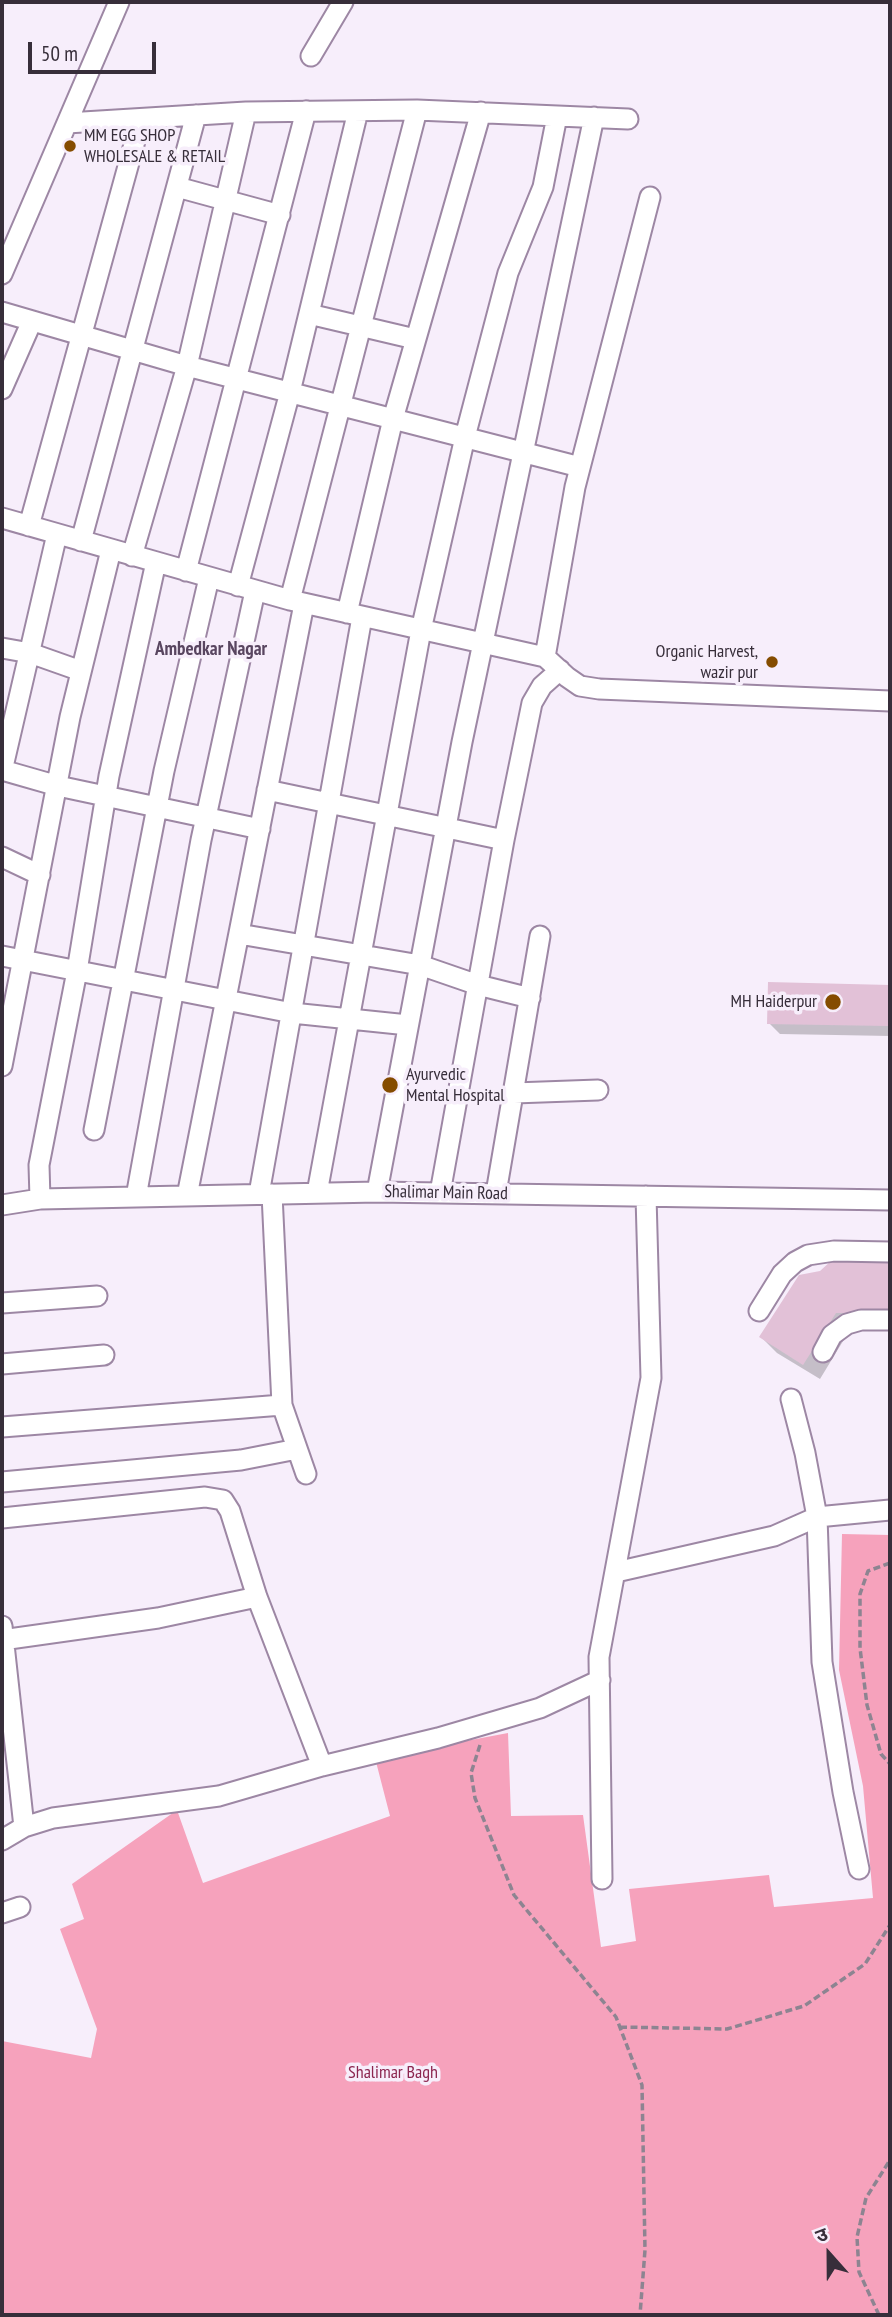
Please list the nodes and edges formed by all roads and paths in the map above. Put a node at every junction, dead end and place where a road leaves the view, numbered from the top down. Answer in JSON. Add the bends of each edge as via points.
{"nodes":[{"id":1,"x":119,"y":2,"type":"edge"},
{"id":2,"x":343,"y":2,"type":"edge"},
{"id":3,"x":310,"y":56,"type":"dead end"},
{"id":4,"x":417,"y":110,"type":"junction"},
{"id":5,"x":306,"y":111,"type":"junction"},
{"id":6,"x":358,"y":111,"type":"junction"},
{"id":7,"x":246,"y":112,"type":"junction"},
{"id":8,"x":481,"y":112,"type":"junction"},
{"id":9,"x":196,"y":115,"type":"junction"},
{"id":10,"x":557,"y":116,"type":"junction"},
{"id":11,"x":594,"y":117,"type":"junction"},
{"id":12,"x":141,"y":119,"type":"junction"},
{"id":13,"x":628,"y":119,"type":"dead end"},
{"id":14,"x":67,"y":123,"type":"junction"},
{"id":15,"x":177,"y":187,"type":"junction"},
{"id":16,"x":650,"y":197,"type":"dead end"},
{"id":17,"x":225,"y":202,"type":"junction"},
{"id":18,"x":280,"y":215,"type":"junction"},
{"id":19,"x":11,"y":228,"type":"edge"},
{"id":20,"x":2,"y":274,"type":"edge"},
{"id":21,"x":2,"y":312,"type":"edge"},
{"id":22,"x":309,"y":314,"type":"junction"},
{"id":23,"x":32,"y":321,"type":"junction"},
{"id":24,"x":362,"y":327,"type":"junction"},
{"id":25,"x":82,"y":335,"type":"junction"},
{"id":26,"x":415,"y":339,"type":"junction"},
{"id":27,"x":132,"y":350,"type":"junction"},
{"id":28,"x":187,"y":366,"type":"junction"},
{"id":29,"x":238,"y":379,"type":"junction"},
{"id":30,"x":2,"y":389,"type":"edge"},
{"id":31,"x":290,"y":392,"type":"junction"},
{"id":32,"x":342,"y":406,"type":"junction"},
{"id":33,"x":393,"y":419,"type":"junction"},
{"id":34,"x":465,"y":438,"type":"junction"},
{"id":35,"x":523,"y":453,"type":"junction"},
{"id":36,"x":580,"y":467,"type":"junction"},
{"id":37,"x":2,"y":519,"type":"edge"},
{"id":38,"x":29,"y":526,"type":"junction"},
{"id":39,"x":57,"y":534,"type":"junction"},
{"id":40,"x":81,"y":541,"type":"junction"},
{"id":41,"x":111,"y":550,"type":"junction"},
{"id":42,"x":132,"y":556,"type":"junction"},
{"id":43,"x":156,"y":562,"type":"junction"},
{"id":44,"x":186,"y":572,"type":"junction"},
{"id":45,"x":209,"y":578,"type":"junction"},
{"id":46,"x":246,"y":589,"type":"junction"},
{"id":47,"x":297,"y":602,"type":"junction"},
{"id":48,"x":355,"y":615,"type":"junction"},
{"id":49,"x":421,"y":630,"type":"junction"},
{"id":50,"x":483,"y":643,"type":"junction"},
{"id":51,"x":2,"y":648,"type":"edge"},
{"id":52,"x":30,"y":653,"type":"junction"},
{"id":53,"x":552,"y":664,"type":"junction"},
{"id":54,"x":82,"y":671,"type":"junction"},
{"id":55,"x":890,"y":701,"type":"edge"},
{"id":56,"x":2,"y":771,"type":"edge"},
{"id":57,"x":58,"y":786,"type":"junction"},
{"id":58,"x":267,"y":790,"type":"junction"},
{"id":59,"x":106,"y":796,"type":"junction"},
{"id":60,"x":329,"y":803,"type":"junction"},
{"id":61,"x":157,"y":807,"type":"junction"},
{"id":62,"x":387,"y":815,"type":"junction"},
{"id":63,"x":206,"y":818,"type":"junction"},
{"id":64,"x":446,"y":828,"type":"junction"},
{"id":65,"x":260,"y":829,"type":"junction"},
{"id":66,"x":504,"y":840,"type":"junction"},
{"id":67,"x":2,"y":857,"type":"edge"},
{"id":68,"x":40,"y":876,"type":"junction"},
{"id":69,"x":239,"y":934,"type":"junction"},
{"id":70,"x":540,"y":936,"type":"dead end"},
{"id":71,"x":304,"y":945,"type":"junction"},
{"id":72,"x":361,"y":955,"type":"junction"},
{"id":73,"x":2,"y":956,"type":"edge"},
{"id":74,"x":24,"y":961,"type":"junction"},
{"id":75,"x":420,"y":965,"type":"junction"},
{"id":76,"x":77,"y":971,"type":"junction"},
{"id":77,"x":124,"y":980,"type":"junction"},
{"id":78,"x":478,"y":985,"type":"junction"},
{"id":79,"x":175,"y":990,"type":"junction"},
{"id":80,"x":530,"y":998,"type":"junction"},
{"id":81,"x":226,"y":1000,"type":"junction"},
{"id":82,"x":292,"y":1013,"type":"junction"},
{"id":83,"x":348,"y":1019,"type":"junction"},
{"id":84,"x":408,"y":1025,"type":"junction"},
{"id":85,"x":2,"y":1066,"type":"edge"},
{"id":86,"x":598,"y":1090,"type":"dead end"},
{"id":87,"x":514,"y":1093,"type":"junction"},
{"id":88,"x":94,"y":1130,"type":"dead end"},
{"id":89,"x":377,"y":1192,"type":"junction"},
{"id":90,"x":317,"y":1193,"type":"junction"},
{"id":91,"x":440,"y":1193,"type":"junction"},
{"id":92,"x":265,"y":1194,"type":"junction"},
{"id":93,"x":496,"y":1194,"type":"junction"},
{"id":94,"x":187,"y":1196,"type":"junction"},
{"id":95,"x":646,"y":1196,"type":"junction"},
{"id":96,"x":136,"y":1197,"type":"junction"},
{"id":97,"x":40,"y":1199,"type":"junction"},
{"id":98,"x":890,"y":1200,"type":"edge"},
{"id":99,"x":2,"y":1205,"type":"edge"},
{"id":100,"x":890,"y":1252,"type":"edge"},
{"id":101,"x":97,"y":1296,"type":"dead end"},
{"id":102,"x":2,"y":1303,"type":"edge"},
{"id":103,"x":759,"y":1311,"type":"dead end"},
{"id":104,"x":890,"y":1320,"type":"edge"},
{"id":105,"x":823,"y":1352,"type":"dead end"},
{"id":106,"x":104,"y":1355,"type":"dead end"},
{"id":107,"x":2,"y":1364,"type":"edge"},
{"id":108,"x":791,"y":1399,"type":"dead end"},
{"id":109,"x":282,"y":1405,"type":"junction"},
{"id":110,"x":2,"y":1427,"type":"edge"},
{"id":111,"x":297,"y":1450,"type":"junction"},
{"id":112,"x":306,"y":1474,"type":"dead end"},
{"id":113,"x":2,"y":1482,"type":"edge"},
{"id":114,"x":890,"y":1510,"type":"edge"},
{"id":115,"x":817,"y":1517,"type":"junction"},
{"id":116,"x":2,"y":1518,"type":"edge"},
{"id":117,"x":890,"y":1563,"type":"edge"},
{"id":118,"x":616,"y":1572,"type":"junction"},
{"id":119,"x":257,"y":1597,"type":"junction"},
{"id":120,"x":2,"y":1635,"type":"edge"},
{"id":121,"x":600,"y":1680,"type":"junction"},
{"id":122,"x":480,"y":1745,"type":"dead end"},
{"id":123,"x":890,"y":1764,"type":"edge"},
{"id":124,"x":322,"y":1766,"type":"junction"},
{"id":125,"x":24,"y":1827,"type":"junction"},
{"id":126,"x":2,"y":1840,"type":"edge"},
{"id":127,"x":859,"y":1869,"type":"dead end"},
{"id":128,"x":602,"y":1879,"type":"dead end"},
{"id":129,"x":890,"y":1925,"type":"edge"},
{"id":130,"x":620,"y":2027,"type":"junction"},
{"id":131,"x":890,"y":2160,"type":"edge"},
{"id":132,"x":640,"y":2315,"type":"edge"},
{"id":133,"x":878,"y":2315,"type":"edge"}],
"edges":[{"from":1,"to":14,"type":"street"},
{"from":2,"to":3,"type":"street"},
{"from":4,"to":6,"type":"street"},
{"from":4,"to":8,"type":"street"},
{"from":4,"to":24,"type":"street"},
{"from":5,"to":6,"type":"street"},
{"from":5,"to":7,"type":"street"},
{"from":5,"to":18,"type":"street"},
{"from":6,"to":22,"type":"street"},
{"from":7,"to":9,"type":"street"},
{"from":7,"to":17,"type":"street"},
{"from":8,"to":10,"type":"street"},
{"from":8,"to":26,"type":"street"},
{"from":9,"to":12,"type":"street"},
{"from":9,"to":15,"type":"street"},
{"from":10,"to":11,"type":"street"},
{"from":10,"to":34,"type":"street","via":[[543,187],[508,273]]},
{"from":11,"to":13,"type":"street"},
{"from":11,"to":35,"type":"street"},
{"from":12,"to":14,"type":"street"},
{"from":12,"to":25,"type":"street"},
{"from":14,"to":19,"type":"street"},
{"from":15,"to":17,"type":"street"},
{"from":15,"to":27,"type":"street"},
{"from":16,"to":36,"type":"street"},
{"from":17,"to":18,"type":"street"},
{"from":17,"to":28,"type":"street"},
{"from":18,"to":29,"type":"street"},
{"from":19,"to":20,"type":"street"},
{"from":21,"to":23,"type":"street"},
{"from":22,"to":24,"type":"street"},
{"from":22,"to":31,"type":"street"},
{"from":23,"to":25,"type":"street"},
{"from":23,"to":30,"type":"street"},
{"from":24,"to":26,"type":"street"},
{"from":24,"to":32,"type":"street"},
{"from":25,"to":27,"type":"street"},
{"from":25,"to":38,"type":"street"},
{"from":26,"to":33,"type":"street"},
{"from":27,"to":28,"type":"street"},
{"from":27,"to":40,"type":"street"},
{"from":28,"to":29,"type":"street"},
{"from":28,"to":42,"type":"street"},
{"from":29,"to":31,"type":"street"},
{"from":29,"to":44,"type":"street"},
{"from":31,"to":32,"type":"street"},
{"from":31,"to":46,"type":"street"},
{"from":32,"to":33,"type":"street"},
{"from":32,"to":47,"type":"street"},
{"from":33,"to":34,"type":"street"},
{"from":33,"to":48,"type":"street"},
{"from":34,"to":35,"type":"street"},
{"from":34,"to":49,"type":"street"},
{"from":35,"to":36,"type":"street"},
{"from":35,"to":50,"type":"street"},
{"from":36,"to":53,"type":"street"},
{"from":37,"to":38,"type":"street"},
{"from":38,"to":39,"type":"street"},
{"from":39,"to":40,"type":"street"},
{"from":39,"to":52,"type":"street"},
{"from":40,"to":41,"type":"street"},
{"from":41,"to":42,"type":"street"},
{"from":41,"to":54,"type":"street"},
{"from":42,"to":43,"type":"street"},
{"from":43,"to":44,"type":"street"},
{"from":43,"to":59,"type":"street"},
{"from":44,"to":45,"type":"street"},
{"from":45,"to":46,"type":"street"},
{"from":45,"to":61,"type":"street"},
{"from":46,"to":47,"type":"street"},
{"from":46,"to":63,"type":"street"},
{"from":47,"to":48,"type":"street"},
{"from":47,"to":58,"type":"street"},
{"from":48,"to":49,"type":"street"},
{"from":48,"to":60,"type":"street"},
{"from":49,"to":50,"type":"street"},
{"from":49,"to":62,"type":"street"},
{"from":50,"to":53,"type":"street"},
{"from":50,"to":64,"type":"street"},
{"from":51,"to":52,"type":"street"},
{"from":52,"to":54,"type":"street"},
{"from":52,"to":56,"type":"street"},
{"from":53,"to":55,"type":"street","via":[[580,686],[599,689]]},
{"from":53,"to":66,"type":"street","via":[[532,703]]},
{"from":54,"to":57,"type":"street"},
{"from":56,"to":57,"type":"street"},
{"from":57,"to":59,"type":"street"},
{"from":57,"to":68,"type":"street"},
{"from":58,"to":60,"type":"street"},
{"from":58,"to":65,"type":"street"},
{"from":59,"to":61,"type":"street"},
{"from":59,"to":76,"type":"street"},
{"from":60,"to":62,"type":"street"},
{"from":60,"to":71,"type":"street"},
{"from":61,"to":63,"type":"street"},
{"from":61,"to":77,"type":"street"},
{"from":62,"to":64,"type":"street"},
{"from":62,"to":72,"type":"street"},
{"from":63,"to":65,"type":"street"},
{"from":63,"to":79,"type":"street"},
{"from":64,"to":66,"type":"street"},
{"from":64,"to":75,"type":"street"},
{"from":65,"to":69,"type":"street"},
{"from":66,"to":78,"type":"street"},
{"from":67,"to":68,"type":"street"},
{"from":68,"to":74,"type":"street"},
{"from":69,"to":71,"type":"street"},
{"from":69,"to":81,"type":"street"},
{"from":70,"to":80,"type":"street"},
{"from":71,"to":72,"type":"street"},
{"from":71,"to":82,"type":"street"},
{"from":72,"to":75,"type":"street"},
{"from":72,"to":83,"type":"street"},
{"from":73,"to":74,"type":"street"},
{"from":74,"to":76,"type":"street"},
{"from":74,"to":85,"type":"street"},
{"from":75,"to":78,"type":"street"},
{"from":75,"to":84,"type":"street"},
{"from":76,"to":77,"type":"street"},
{"from":76,"to":97,"type":"street","via":[[39,1165]]},
{"from":77,"to":79,"type":"street"},
{"from":77,"to":88,"type":"street"},
{"from":78,"to":80,"type":"street"},
{"from":78,"to":91,"type":"street"},
{"from":79,"to":81,"type":"street"},
{"from":79,"to":96,"type":"street"},
{"from":80,"to":87,"type":"street"},
{"from":81,"to":82,"type":"street"},
{"from":81,"to":94,"type":"street"},
{"from":82,"to":83,"type":"street"},
{"from":82,"to":92,"type":"street"},
{"from":83,"to":84,"type":"street"},
{"from":83,"to":90,"type":"street"},
{"from":84,"to":89,"type":"street"},
{"from":86,"to":87,"type":"street"},
{"from":87,"to":93,"type":"street"},
{"from":89,"to":90,"type":"street","name":"Shalimar Main Road"},
{"from":89,"to":91,"type":"street","name":"Shalimar Main Road"},
{"from":90,"to":92,"type":"street","name":"Shalimar Main Road"},
{"from":91,"to":93,"type":"street","name":"Shalimar Main Road"},
{"from":92,"to":94,"type":"street","name":"Shalimar Main Road"},
{"from":92,"to":109,"type":"street"},
{"from":93,"to":95,"type":"street","name":"Shalimar Main Road"},
{"from":94,"to":96,"type":"street","name":"Shalimar Main Road"},
{"from":95,"to":98,"type":"street","name":"Shalimar Main Road"},
{"from":95,"to":118,"type":"street","via":[[651,1378]]},
{"from":96,"to":97,"type":"street","name":"Shalimar Main Road"},
{"from":97,"to":99,"type":"street","name":"Shalimar Main Road"},
{"from":100,"to":103,"type":"street","via":[[807,1255],[782,1274]]},
{"from":101,"to":102,"type":"street"},
{"from":104,"to":105,"type":"street","via":[[847,1324],[832,1335]]},
{"from":106,"to":107,"type":"street"},
{"from":108,"to":115,"type":"street"},
{"from":109,"to":110,"type":"street"},
{"from":109,"to":111,"type":"street"},
{"from":111,"to":112,"type":"street"},
{"from":111,"to":113,"type":"street","via":[[241,1460]]},
{"from":114,"to":115,"type":"street"},
{"from":115,"to":118,"type":"street","via":[[774,1536]]},
{"from":115,"to":127,"type":"street","via":[[822,1662]]},
{"from":116,"to":119,"type":"street","via":[[214,1497],[223,1500],[230,1511]]},
{"from":117,"to":123,"type":"path","via":[[868,1571],[859,1594],[867,1705],[881,1754]]},
{"from":118,"to":121,"type":"street","via":[[599,1657]]},
{"from":119,"to":120,"type":"street","via":[[158,1618]]},
{"from":119,"to":124,"type":"street"},
{"from":120,"to":125,"type":"street"},
{"from":121,"to":124,"type":"street","via":[[500,1721]]},
{"from":121,"to":128,"type":"street"},
{"from":122,"to":130,"type":"path","via":[[471,1773],[475,1798],[514,1895]]},
{"from":124,"to":125,"type":"street","via":[[219,1796],[53,1818]]},
{"from":125,"to":126,"type":"street"},
{"from":129,"to":130,"type":"path","via":[[866,1964],[804,2006],[727,2029]]},
{"from":130,"to":132,"type":"path","via":[[642,2085],[645,2250]]},
{"from":131,"to":133,"type":"path","via":[[866,2198],[857,2237],[859,2272]]}]}
